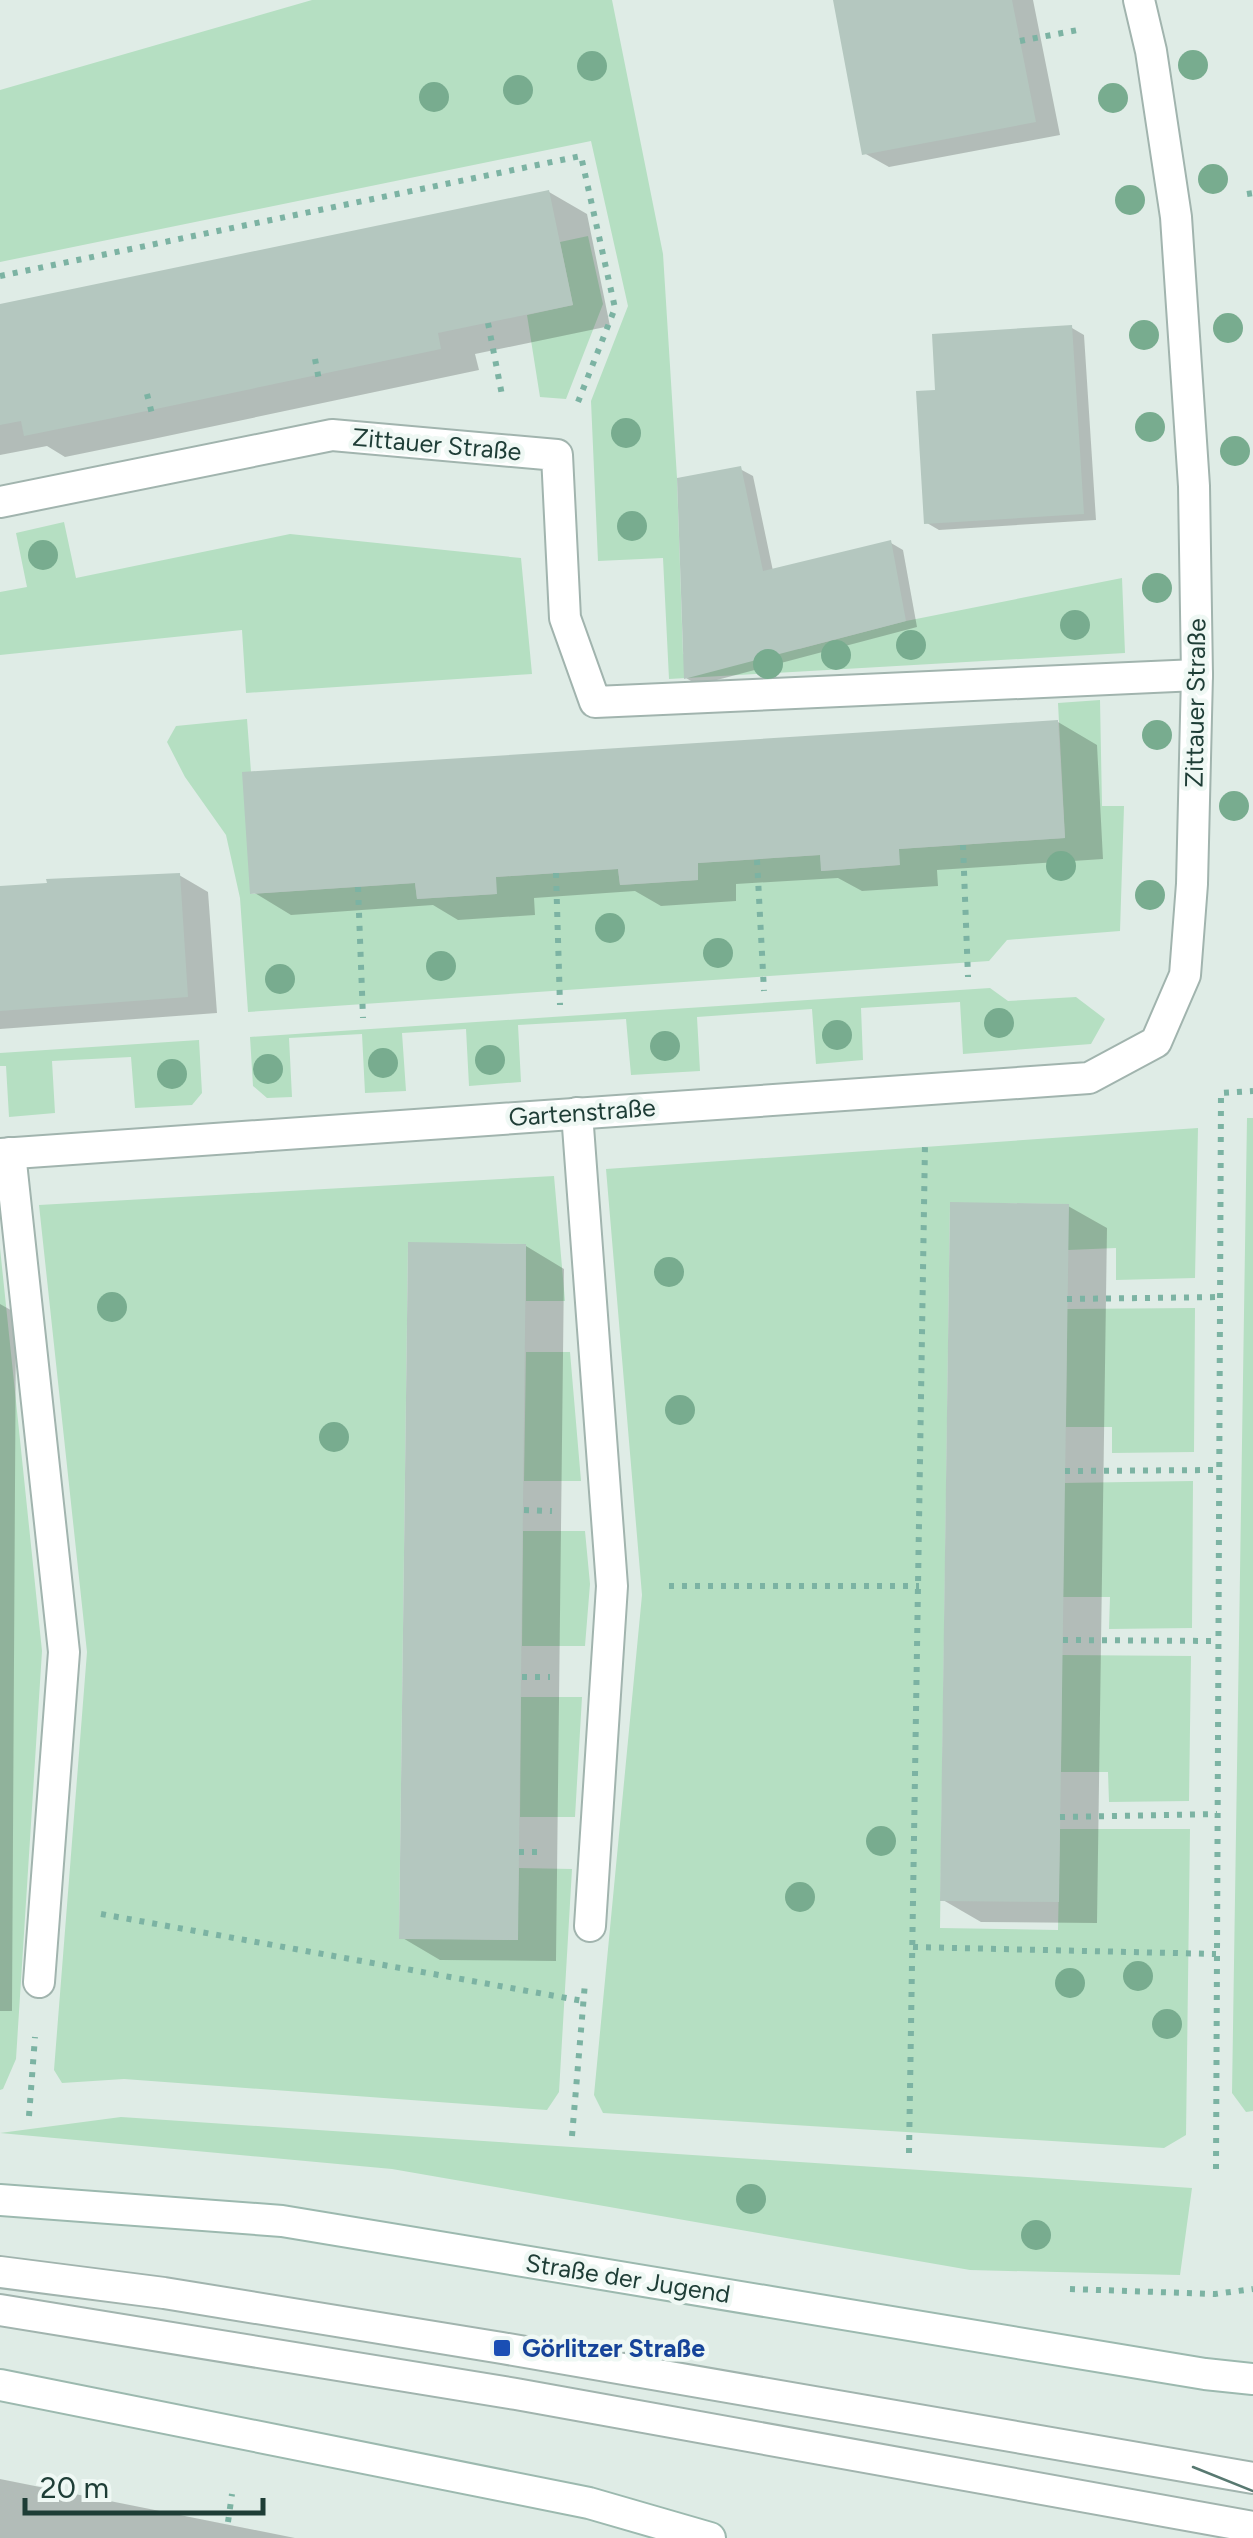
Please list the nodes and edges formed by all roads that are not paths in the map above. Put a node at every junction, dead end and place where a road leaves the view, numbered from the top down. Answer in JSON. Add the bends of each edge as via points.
{"nodes":[{"id":1,"x":1139,"y":0,"type":"edge"},
{"id":2,"x":0,"y":502,"type":"edge"},
{"id":3,"x":1197,"y":675,"type":"junction"},
{"id":4,"x":1156,"y":1042,"type":"joint"},
{"id":5,"x":577,"y":1112,"type":"junction"},
{"id":6,"x":5,"y":1153,"type":"edge"},
{"id":7,"x":590,"y":1926,"type":"road end"},
{"id":8,"x":39,"y":1982,"type":"road end"},
{"id":9,"x":0,"y":2200,"type":"edge"},
{"id":10,"x":0,"y":2272,"type":"edge"},
{"id":11,"x":0,"y":2310,"type":"edge"},
{"id":12,"x":502,"y":2348,"type":"junction"},
{"id":13,"x":1253,"y":2379,"type":"edge"},
{"id":14,"x":0,"y":2385,"type":"edge"},
{"id":15,"x":598,"y":2409,"type":"junction"},
{"id":16,"x":1253,"y":2478,"type":"edge"},
{"id":17,"x":1187,"y":2514,"type":"junction"},
{"id":18,"x":1253,"y":2527,"type":"edge"},
{"id":19,"x":710,"y":2538,"type":"edge"},
{"id":20,"x":1233,"y":2538,"type":"edge"}],
"edges":[{"from":1,"to":3,"type":"street","name":"Zittauer Straße","via":[[1176,217],[1194,486]]},
{"from":2,"to":3,"type":"street","name":"Zittauer Straße","via":[[332,435],[557,455],[565,618],[595,702]]},
{"from":3,"to":4,"type":"street","name":"Zittauer Straße","via":[[1185,975]]},
{"from":4,"to":5,"type":"street","name":"Gartenstraße","via":[[1090,1078]]},
{"from":5,"to":6,"type":"street","name":"Gartenstraße"},
{"from":5,"to":7,"type":"street","via":[[612,1586]]},
{"from":6,"to":8,"type":"street","via":[[64,1652]]},
{"from":9,"to":13,"type":"street","name":"Straße der Jugend","via":[[282,2222]]},
{"from":10,"to":12,"type":"street"},
{"from":11,"to":15,"type":"street"},
{"from":12,"to":15,"type":"street"},
{"from":12,"to":16,"type":"street"},
{"from":14,"to":19,"type":"street","via":[[589,2503]]},
{"from":15,"to":17,"type":"street"},
{"from":17,"to":18,"type":"street"},
{"from":17,"to":20,"type":"street"}]}
